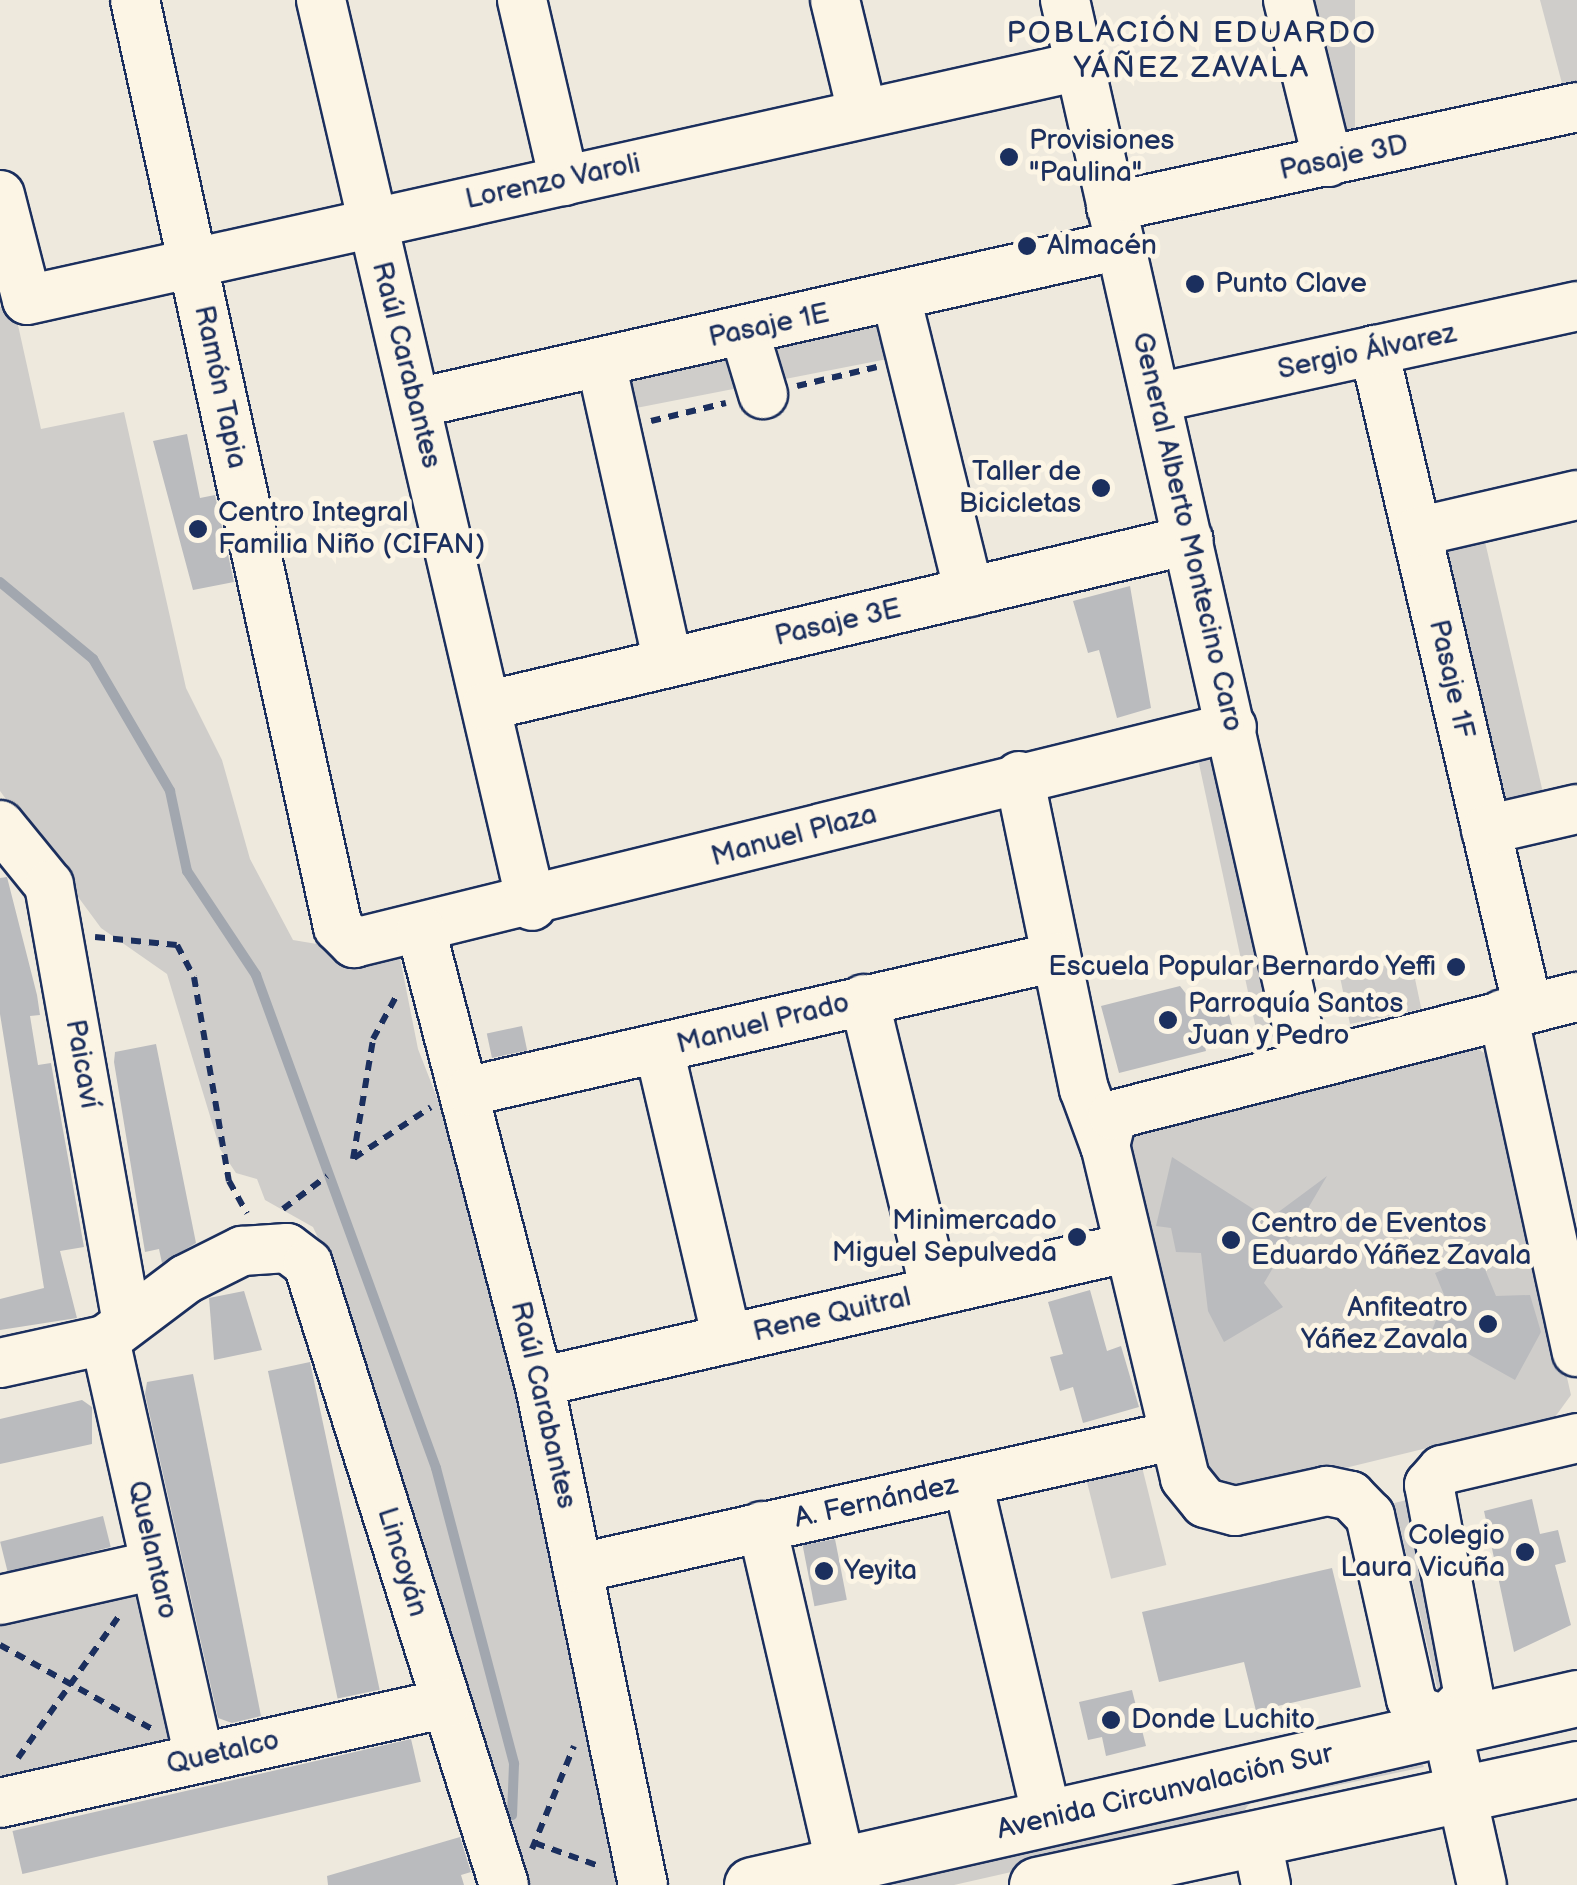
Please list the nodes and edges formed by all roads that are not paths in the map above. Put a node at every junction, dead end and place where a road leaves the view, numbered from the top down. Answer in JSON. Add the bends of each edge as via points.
{"nodes":[{"id":1,"x":134,"y":0,"type":"edge"},
{"id":2,"x":321,"y":0,"type":"edge"},
{"id":3,"x":522,"y":0,"type":"edge"},
{"id":4,"x":835,"y":0,"type":"edge"},
{"id":5,"x":1065,"y":0,"type":"edge"},
{"id":6,"x":1288,"y":0,"type":"edge"},
{"id":7,"x":1080,"y":66,"type":"junction"},
{"id":8,"x":1577,"y":107,"type":"edge"},
{"id":9,"x":862,"y":112,"type":"junction"},
{"id":10,"x":1328,"y":162,"type":"junction"},
{"id":11,"x":564,"y":181,"type":"junction"},
{"id":12,"x":0,"y":195,"type":"edge"},
{"id":13,"x":370,"y":222,"type":"junction"},
{"id":14,"x":1116,"y":226,"type":"junction"},
{"id":15,"x":193,"y":264,"type":"junction"},
{"id":16,"x":896,"y":298,"type":"junction"},
{"id":17,"x":1577,"y":306,"type":"edge"},
{"id":18,"x":744,"y":331,"type":"junction"},
{"id":19,"x":1374,"y":350,"type":"junction"},
{"id":20,"x":601,"y":363,"type":"junction"},
{"id":21,"x":763,"y":394,"type":"dead end"},
{"id":22,"x":1156,"y":398,"type":"junction"},
{"id":23,"x":416,"y":403,"type":"junction"},
{"id":24,"x":1577,"y":496,"type":"edge"},
{"id":25,"x":1417,"y":532,"type":"junction"},
{"id":26,"x":1189,"y":540,"type":"junction"},
{"id":27,"x":969,"y":592,"type":"junction"},
{"id":28,"x":668,"y":662,"type":"junction"},
{"id":29,"x":486,"y":706,"type":"junction"},
{"id":30,"x":1232,"y":727,"type":"junction"},
{"id":31,"x":1020,"y":776,"type":"junction"},
{"id":32,"x":1577,"y":809,"type":"edge"},
{"id":33,"x":0,"y":825,"type":"edge"},
{"id":34,"x":1486,"y":830,"type":"junction"},
{"id":35,"x":532,"y":906,"type":"junction"},
{"id":36,"x":354,"y":943,"type":"joint"},
{"id":37,"x":424,"y":944,"type":"junction"},
{"id":38,"x":1056,"y":957,"type":"junction"},
{"id":39,"x":1577,"y":997,"type":"edge"},
{"id":40,"x":864,"y":999,"type":"junction"},
{"id":41,"x":1516,"y":1010,"type":"junction"},
{"id":42,"x":659,"y":1049,"type":"junction"},
{"id":43,"x":1306,"y":1064,"type":"junction"},
{"id":44,"x":470,"y":1092,"type":"junction"},
{"id":45,"x":1109,"y":1131,"type":"junction"},
{"id":46,"x":1562,"y":1194,"type":"edge"},
{"id":47,"x":1126,"y":1248,"type":"junction"},
{"id":48,"x":936,"y":1291,"type":"junction"},
{"id":49,"x":116,"y":1330,"type":"junction"},
{"id":50,"x":728,"y":1339,"type":"junction"},
{"id":51,"x":1577,"y":1352,"type":"edge"},
{"id":52,"x":0,"y":1363,"type":"edge"},
{"id":53,"x":539,"y":1382,"type":"junction"},
{"id":54,"x":1172,"y":1436,"type":"junction"},
{"id":55,"x":1577,"y":1438,"type":"edge"},
{"id":56,"x":968,"y":1483,"type":"junction"},
{"id":57,"x":762,"y":1526,"type":"junction"},
{"id":58,"x":155,"y":1565,"type":"junction"},
{"id":59,"x":580,"y":1568,"type":"junction"},
{"id":60,"x":0,"y":1600,"type":"edge"},
{"id":61,"x":1577,"y":1698,"type":"edge"},
{"id":62,"x":446,"y":1704,"type":"junction"},
{"id":63,"x":1446,"y":1724,"type":"junction"},
{"id":64,"x":199,"y":1758,"type":"junction"},
{"id":65,"x":1577,"y":1769,"type":"edge"},
{"id":66,"x":5,"y":1786,"type":"edge"},
{"id":67,"x":1462,"y":1794,"type":"junction"},
{"id":68,"x":1047,"y":1818,"type":"junction"},
{"id":69,"x":1261,"y":1860,"type":"edge"},
{"id":70,"x":841,"y":1865,"type":"junction"},
{"id":71,"x":516,"y":1871,"type":"edge"},
{"id":72,"x":624,"y":1876,"type":"edge"},
{"id":73,"x":752,"y":1885,"type":"edge"},
{"id":74,"x":1036,"y":1885,"type":"edge"},
{"id":75,"x":1482,"y":1885,"type":"edge"}],
"edges":[{"from":1,"to":15,"type":"street","name":"Ramón Tapia"},
{"from":2,"to":13,"type":"street","name":"Raúl Carabantes"},
{"from":3,"to":11,"type":"street"},
{"from":4,"to":9,"type":"street"},
{"from":5,"to":7,"type":"street","name":"General Alberto Montecino Caro"},
{"from":6,"to":10,"type":"street"},
{"from":7,"to":9,"type":"street","name":"Lorenzo Varoli"},
{"from":7,"to":14,"type":"street","name":"General Alberto Montecino Caro"},
{"from":8,"to":10,"type":"street","name":"Pasaje 3D"},
{"from":9,"to":11,"type":"street","name":"Lorenzo Varoli"},
{"from":10,"to":14,"type":"street","name":"Pasaje 3D"},
{"from":11,"to":13,"type":"street","name":"Lorenzo Varoli"},
{"from":12,"to":15,"type":"street","name":"Lorenzo Varoli","via":[[27,300]]},
{"from":13,"to":15,"type":"street","name":"Lorenzo Varoli"},
{"from":13,"to":23,"type":"street","name":"Raúl Carabantes"},
{"from":14,"to":16,"type":"street","name":"Pasaje 1E"},
{"from":14,"to":22,"type":"street","name":"General Alberto Montecino Caro"},
{"from":15,"to":36,"type":"street","name":"Ramón Tapia","via":[[338,928]]},
{"from":16,"to":18,"type":"street","name":"Pasaje 1E"},
{"from":16,"to":27,"type":"street"},
{"from":17,"to":19,"type":"street","name":"Sergio Álvarez"},
{"from":18,"to":20,"type":"street","name":"Pasaje 1E"},
{"from":18,"to":21,"type":"street"},
{"from":19,"to":22,"type":"street","name":"Sergio Álvarez"},
{"from":19,"to":25,"type":"street","name":"Pasaje 1F"},
{"from":20,"to":23,"type":"street","name":"Pasaje 1E"},
{"from":20,"to":28,"type":"street"},
{"from":22,"to":26,"type":"street","name":"General Alberto Montecino Caro"},
{"from":23,"to":29,"type":"street","name":"Raúl Carabantes"},
{"from":24,"to":25,"type":"street"},
{"from":25,"to":34,"type":"street","name":"Pasaje 1F"},
{"from":26,"to":27,"type":"street","name":"Pasaje 3E"},
{"from":26,"to":30,"type":"street","name":"General Alberto Montecino Caro"},
{"from":27,"to":28,"type":"street","name":"Pasaje 3E"},
{"from":28,"to":29,"type":"street","name":"Pasaje 3E"},
{"from":29,"to":35,"type":"street","name":"Raúl Carabantes"},
{"from":30,"to":31,"type":"street","name":"Manuel Plaza"},
{"from":30,"to":43,"type":"street","name":"General Alberto Montecino Caro"},
{"from":31,"to":35,"type":"street","name":"Manuel Plaza"},
{"from":31,"to":38,"type":"street"},
{"from":32,"to":34,"type":"street"},
{"from":33,"to":49,"type":"street","name":"Paicaví","via":[[48,886]]},
{"from":34,"to":41,"type":"street","name":"Pasaje 1F"},
{"from":35,"to":37,"type":"street","name":"Manuel Plaza"},
{"from":36,"to":37,"type":"street","name":"Manuel Plaza"},
{"from":37,"to":44,"type":"street","name":"Raúl Carabantes"},
{"from":38,"to":40,"type":"street","name":"Manuel Prado"},
{"from":38,"to":45,"type":"street"},
{"from":39,"to":41,"type":"street"},
{"from":40,"to":42,"type":"street","name":"Manuel Prado"},
{"from":40,"to":48,"type":"street"},
{"from":41,"to":43,"type":"street"},
{"from":41,"to":46,"type":"street"},
{"from":42,"to":44,"type":"street","name":"Manuel Prado"},
{"from":42,"to":50,"type":"street"},
{"from":43,"to":45,"type":"street"},
{"from":44,"to":53,"type":"street","name":"Raúl Carabantes"},
{"from":45,"to":47,"type":"street"},
{"from":46,"to":51,"type":"street"},
{"from":47,"to":48,"type":"street","name":"Rene Quitral"},
{"from":47,"to":54,"type":"street"},
{"from":48,"to":50,"type":"street","name":"Rene Quitral"},
{"from":49,"to":52,"type":"street"},
{"from":49,"to":58,"type":"street","name":"Quelantaro"},
{"from":49,"to":62,"type":"street","name":"Lincoyán","via":[[270,1237],[308,1264]]},
{"from":50,"to":53,"type":"street","name":"Rene Quitral"},
{"from":53,"to":59,"type":"street","name":"Raúl Carabantes"},
{"from":54,"to":56,"type":"street","name":"A. Fernández"},
{"from":54,"to":63,"type":"street","via":[[1205,1504],[1236,1510],[1328,1492],[1351,1496],[1370,1516],[1412,1698]]},
{"from":55,"to":63,"type":"street","via":[[1442,1470],[1430,1486],[1470,1696]]},
{"from":56,"to":57,"type":"street","name":"A. Fernández"},
{"from":56,"to":68,"type":"street"},
{"from":57,"to":59,"type":"street","name":"A. Fernández"},
{"from":57,"to":70,"type":"street"},
{"from":58,"to":60,"type":"street"},
{"from":58,"to":64,"type":"street","name":"Quelantaro"},
{"from":59,"to":72,"type":"street","name":"Raúl Carabantes","via":[[604,1697]]},
{"from":61,"to":63,"type":"main road","name":"Avenida Circunvalación Sur"},
{"from":62,"to":64,"type":"street","name":"Quetalco"},
{"from":62,"to":71,"type":"street","name":"Lincoyán","via":[[484,1820]]},
{"from":63,"to":67,"type":"street"},
{"from":63,"to":68,"type":"main road","name":"Avenida Circunvalación Sur"},
{"from":64,"to":66,"type":"street","name":"Quetalco"},
{"from":65,"to":67,"type":"main road"},
{"from":67,"to":69,"type":"main road"},
{"from":67,"to":75,"type":"street"},
{"from":68,"to":70,"type":"main road","name":"Avenida Circunvalación Sur"},
{"from":69,"to":74,"type":"main road"},
{"from":70,"to":73,"type":"main road","name":"Avenida Circunvalación Sur"}]}
